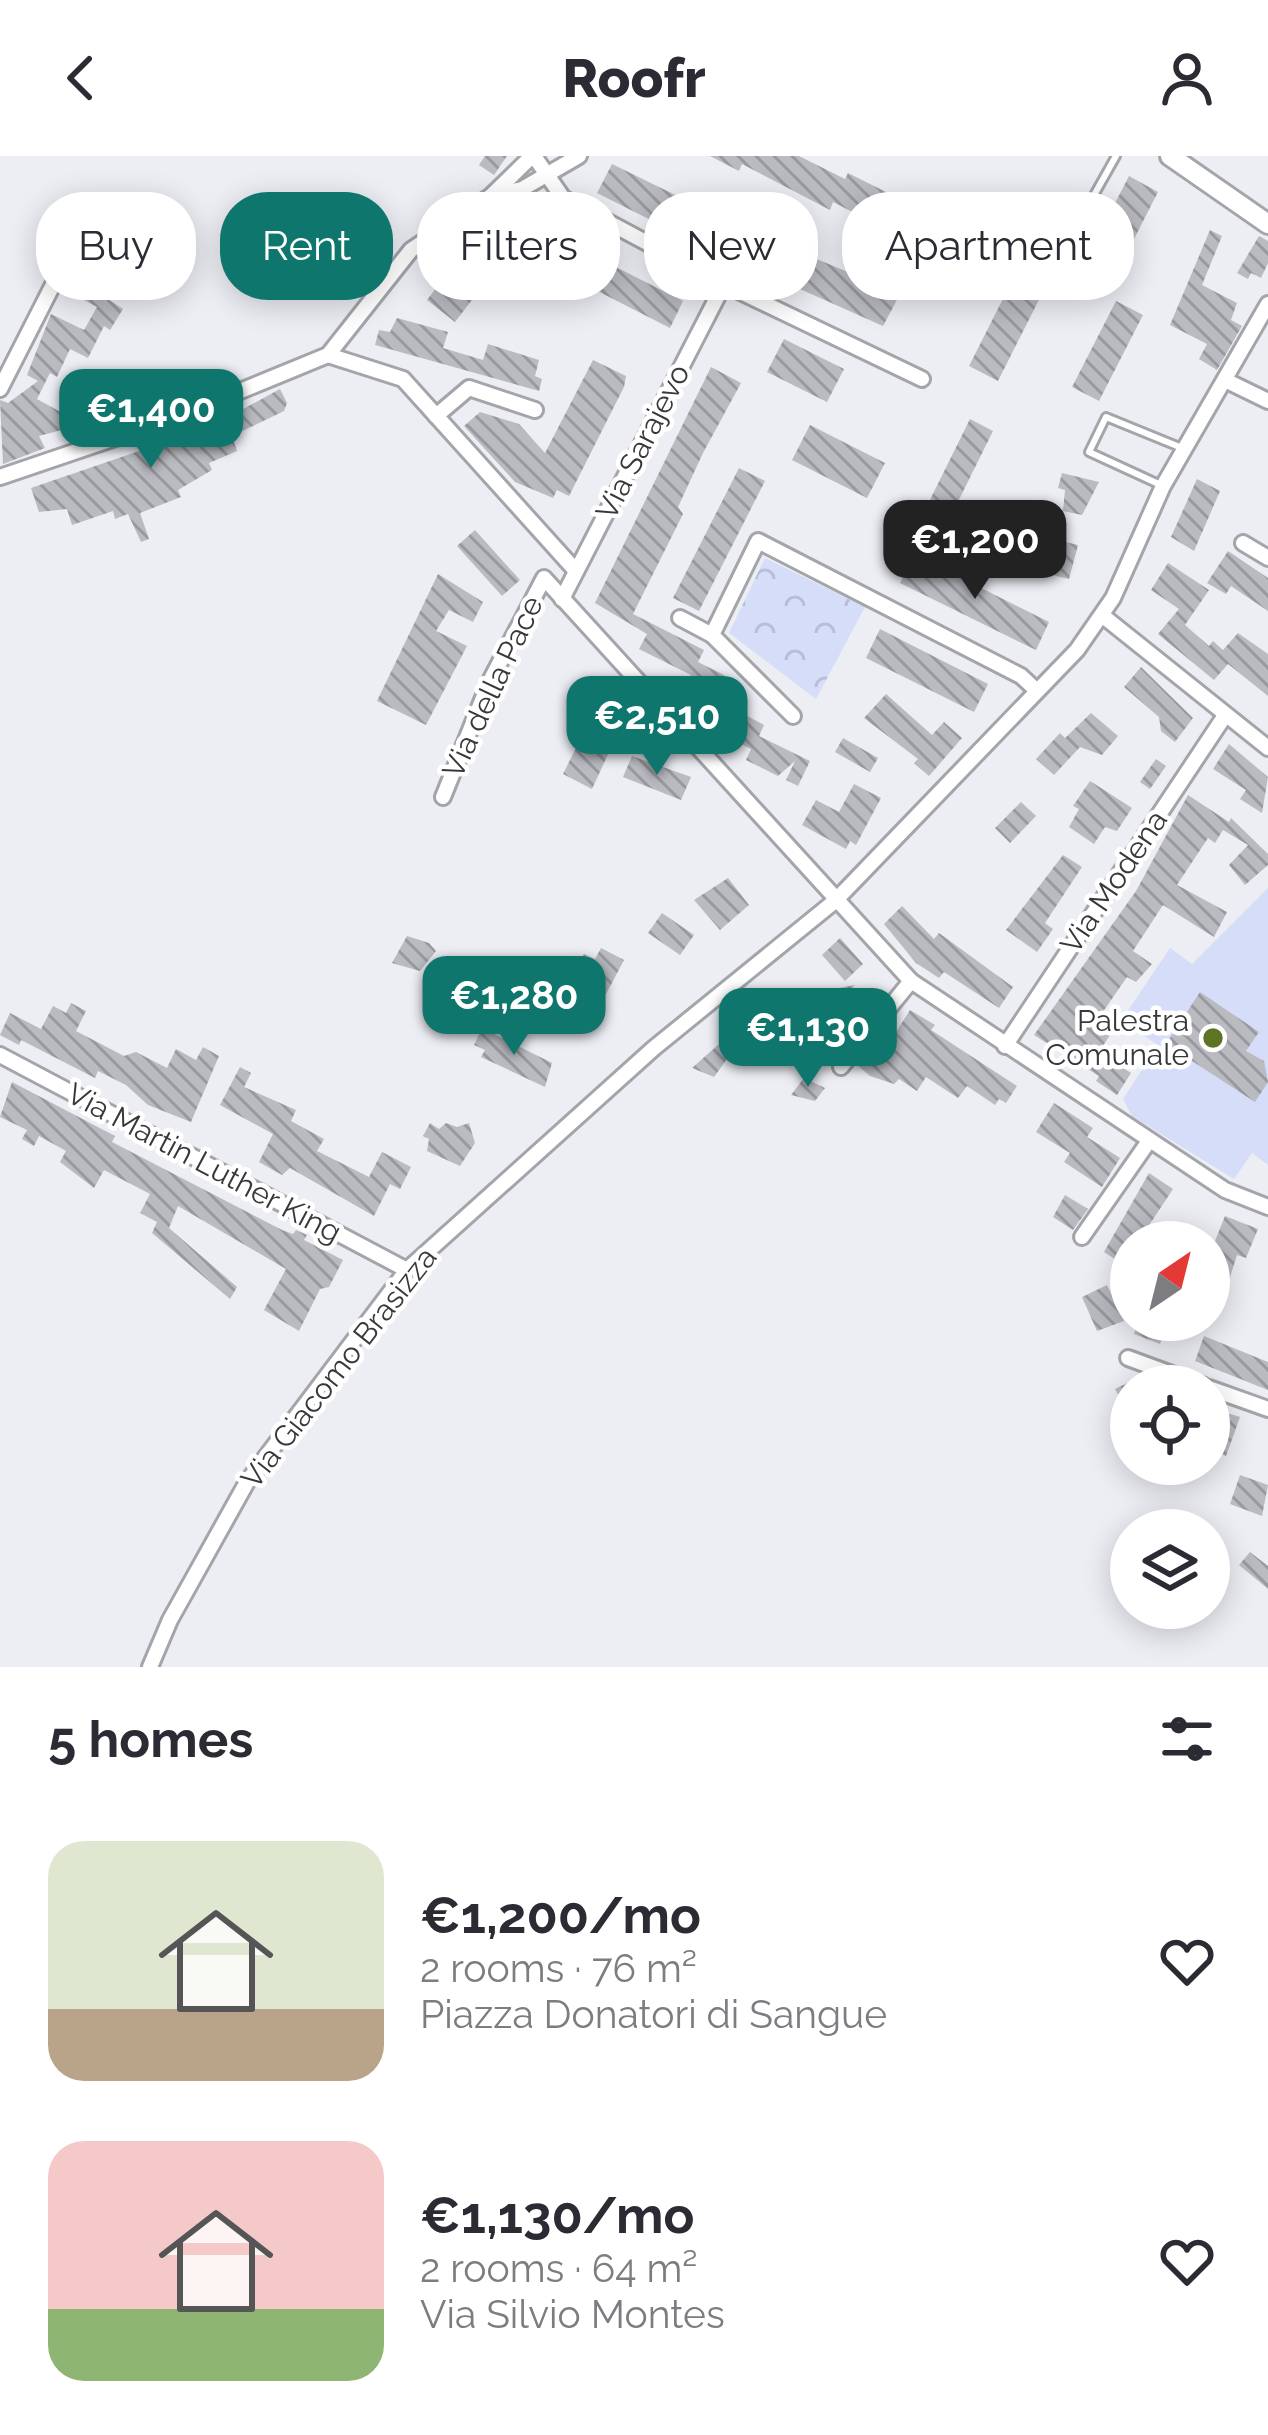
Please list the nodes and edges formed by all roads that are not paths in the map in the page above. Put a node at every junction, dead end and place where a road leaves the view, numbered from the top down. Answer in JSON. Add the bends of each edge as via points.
{"nodes":[{"id":1,"x":533,"y":156,"type":"edge"},
{"id":2,"x":579,"y":156,"type":"edge"},
{"id":3,"x":1116,"y":156,"type":"edge"},
{"id":4,"x":1170,"y":156,"type":"edge"},
{"id":5,"x":548,"y":177,"type":"junction"},
{"id":6,"x":495,"y":192,"type":"edge"},
{"id":7,"x":503,"y":192,"type":"edge"},
{"id":8,"x":1096,"y":192,"type":"edge"},
{"id":9,"x":1268,"y":224,"type":"edge"},
{"id":10,"x":644,"y":242,"type":"edge"},
{"id":11,"x":417,"y":246,"type":"edge"},
{"id":12,"x":45,"y":300,"type":"edge"},
{"id":13,"x":716,"y":300,"type":"edge"},
{"id":14,"x":757,"y":300,"type":"edge"},
{"id":15,"x":1268,"y":304,"type":"edge"},
{"id":16,"x":328,"y":355,"type":"junction"},
{"id":17,"x":922,"y":379,"type":"dead end"},
{"id":18,"x":1227,"y":381,"type":"junction"},
{"id":19,"x":0,"y":389,"type":"edge"},
{"id":20,"x":1268,"y":400,"type":"edge"},
{"id":21,"x":535,"y":410,"type":"dead end"},
{"id":22,"x":436,"y":416,"type":"junction"},
{"id":23,"x":1185,"y":449,"type":"junction"},
{"id":24,"x":0,"y":477,"type":"edge"},
{"id":25,"x":1163,"y":487,"type":"junction"},
{"id":26,"x":1243,"y":543,"type":"dead end"},
{"id":27,"x":1268,"y":558,"type":"edge"},
{"id":28,"x":576,"y":572,"type":"junction"},
{"id":29,"x":562,"y":599,"type":"junction"},
{"id":30,"x":1103,"y":616,"type":"junction"},
{"id":31,"x":680,"y":618,"type":"dead end"},
{"id":32,"x":712,"y":635,"type":"junction"},
{"id":33,"x":1036,"y":690,"type":"junction"},
{"id":34,"x":793,"y":716,"type":"dead end"},
{"id":35,"x":1224,"y":717,"type":"junction"},
{"id":36,"x":1268,"y":748,"type":"edge"},
{"id":37,"x":443,"y":797,"type":"dead end"},
{"id":38,"x":835,"y":902,"type":"junction"},
{"id":39,"x":910,"y":980,"type":"junction"},
{"id":40,"x":1005,"y":1046,"type":"junction"},
{"id":41,"x":0,"y":1055,"type":"edge"},
{"id":42,"x":841,"y":1066,"type":"dead end"},
{"id":43,"x":1149,"y":1141,"type":"junction"},
{"id":44,"x":1268,"y":1207,"type":"edge"},
{"id":45,"x":1082,"y":1237,"type":"dead end"},
{"id":46,"x":407,"y":1270,"type":"junction"},
{"id":47,"x":1128,"y":1358,"type":"dead end"},
{"id":48,"x":1147,"y":1365,"type":"edge"},
{"id":49,"x":1230,"y":1395,"type":"edge"},
{"id":50,"x":1268,"y":1409,"type":"edge"},
{"id":51,"x":150,"y":1667,"type":"edge"}],
"edges":[{"from":1,"to":5,"type":"street"},
{"from":1,"to":6,"type":"street"},
{"from":2,"to":5,"type":"street"},
{"from":3,"to":8,"type":"lane"},
{"from":4,"to":9,"type":"street"},
{"from":5,"to":7,"type":"street"},
{"from":5,"to":10,"type":"street","via":[[562,198]]},
{"from":11,"to":16,"type":"street"},
{"from":12,"to":19,"type":"street"},
{"from":13,"to":28,"type":"street","name":"Via Sarajevo"},
{"from":14,"to":17,"type":"street"},
{"from":15,"to":18,"type":"street","name":"Via Giacomo Brasizza"},
{"from":16,"to":22,"type":"street","via":[[403,379]]},
{"from":16,"to":24,"type":"street"},
{"from":18,"to":20,"type":"street"},
{"from":18,"to":23,"type":"street","name":"Via Giacomo Brasizza"},
{"from":21,"to":22,"type":"street","via":[[469,388]]},
{"from":22,"to":28,"type":"street"},
{"from":23,"to":25,"type":"street","name":"Via Giacomo Brasizza"},
{"from":23,"to":25,"type":"lane","via":[[1106,417],[1089,452]]},
{"from":25,"to":30,"type":"street","name":"Via Giacomo Brasizza"},
{"from":26,"to":27,"type":"street"},
{"from":28,"to":29,"type":"street","name":"Via Sarajevo"},
{"from":29,"to":37,"type":"street","name":"Via della Pace","via":[[544,578]]},
{"from":29,"to":38,"type":"street"},
{"from":30,"to":33,"type":"street","name":"Via Giacomo Brasizza"},
{"from":30,"to":35,"type":"street"},
{"from":31,"to":32,"type":"street"},
{"from":32,"to":33,"type":"street","via":[[758,541]]},
{"from":32,"to":34,"type":"street"},
{"from":33,"to":38,"type":"street","name":"Via Giacomo Brasizza"},
{"from":35,"to":36,"type":"street"},
{"from":35,"to":40,"type":"street","name":"Via Modena"},
{"from":38,"to":39,"type":"street"},
{"from":38,"to":46,"type":"street","name":"Via Giacomo Brasizza","via":[[654,1048]]},
{"from":39,"to":40,"type":"street"},
{"from":39,"to":42,"type":"street"},
{"from":40,"to":43,"type":"street"},
{"from":41,"to":46,"type":"street","name":"Via Martin Luther King"},
{"from":43,"to":44,"type":"street"},
{"from":43,"to":45,"type":"street"},
{"from":46,"to":51,"type":"street","name":"Via Giacomo Brasizza","via":[[247,1482]]},
{"from":47,"to":48,"type":"street"},
{"from":49,"to":50,"type":"street"}]}
